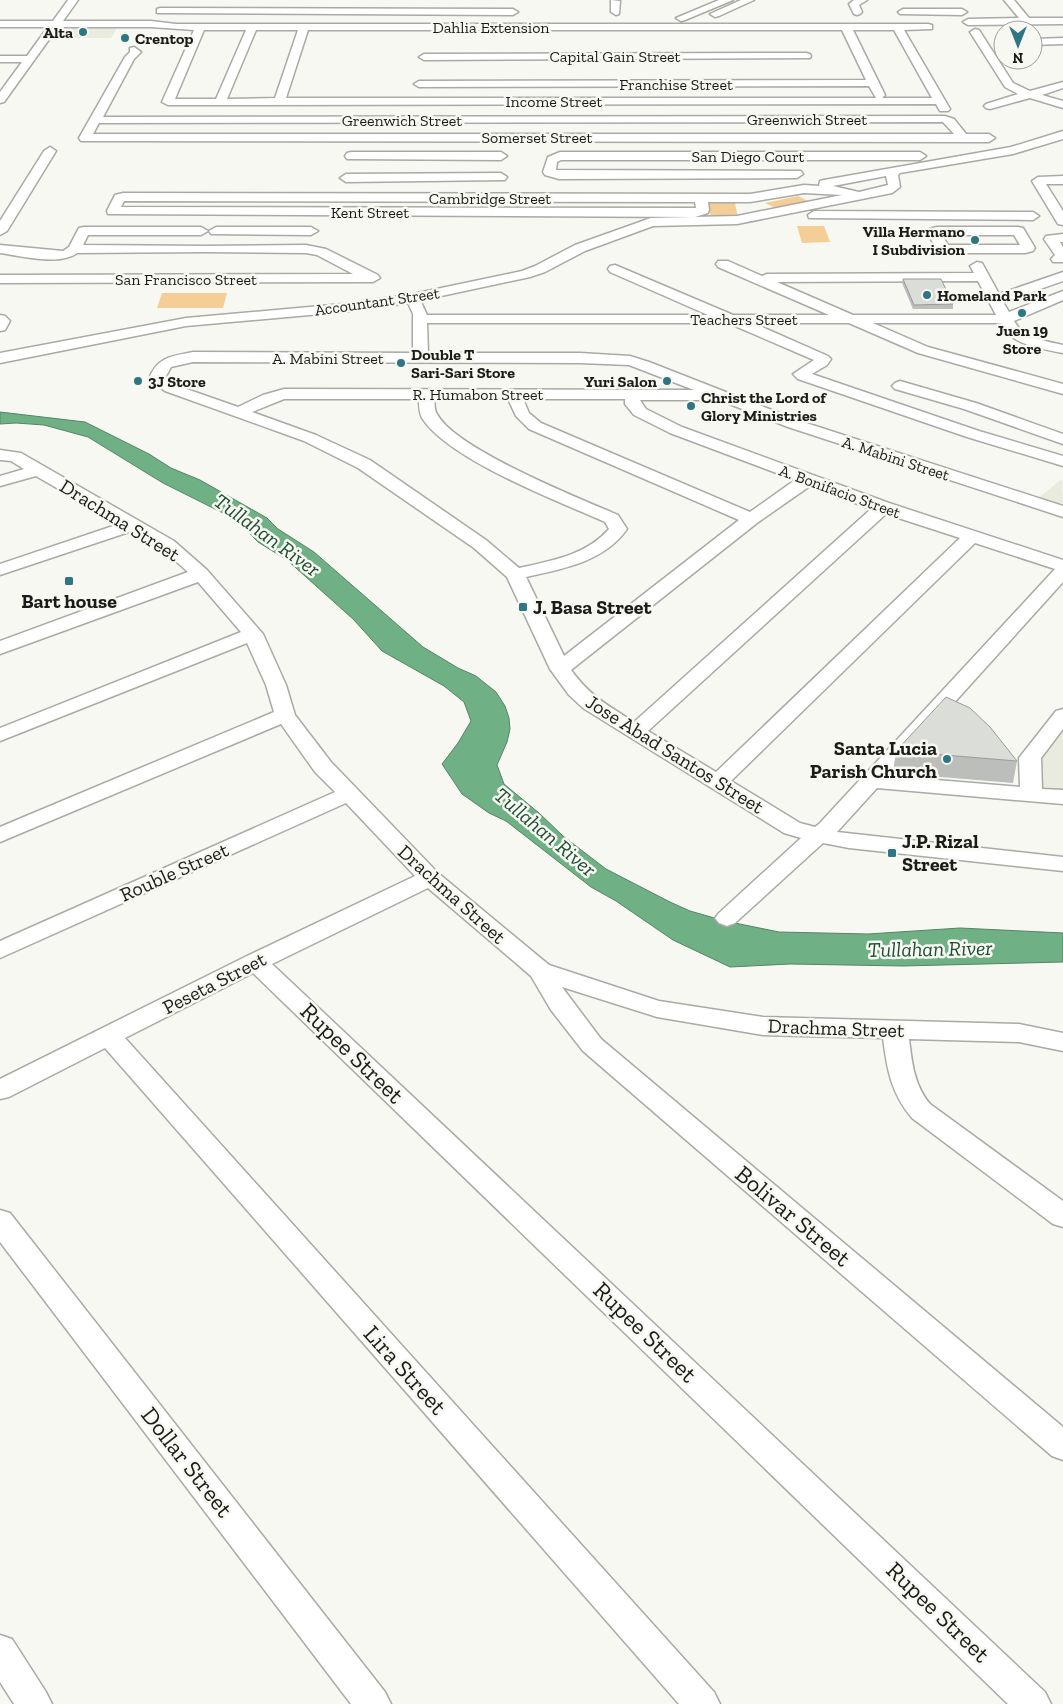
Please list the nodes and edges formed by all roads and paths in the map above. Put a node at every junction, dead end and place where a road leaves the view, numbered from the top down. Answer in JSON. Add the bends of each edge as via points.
{"nodes":[{"id":1,"x":73,"y":0,"type":"edge"},
{"id":2,"x":167,"y":0,"type":"edge"},
{"id":3,"x":229,"y":0,"type":"edge"},
{"id":4,"x":288,"y":0,"type":"edge"},
{"id":5,"x":352,"y":0,"type":"edge"},
{"id":6,"x":418,"y":0,"type":"edge"},
{"id":7,"x":468,"y":0,"type":"edge"},
{"id":8,"x":611,"y":0,"type":"edge"},
{"id":9,"x":616,"y":0,"type":"edge"},
{"id":10,"x":728,"y":0,"type":"edge"},
{"id":11,"x":749,"y":0,"type":"edge"},
{"id":12,"x":862,"y":0,"type":"edge"},
{"id":13,"x":954,"y":0,"type":"edge"},
{"id":14,"x":1009,"y":0,"type":"edge"},
{"id":15,"x":160,"y":11,"type":"junction"},
{"id":16,"x":224,"y":12,"type":"junction"},
{"id":17,"x":283,"y":12,"type":"junction"},
{"id":18,"x":349,"y":12,"type":"junction"},
{"id":19,"x":416,"y":12,"type":"junction"},
{"id":20,"x":467,"y":12,"type":"junction"},
{"id":21,"x":526,"y":12,"type":"dead end"},
{"id":22,"x":615,"y":12,"type":"dead end"},
{"id":23,"x":670,"y":12,"type":"dead end"},
{"id":24,"x":720,"y":12,"type":"junction"},
{"id":25,"x":746,"y":12,"type":"dead end"},
{"id":26,"x":858,"y":12,"type":"dead end"},
{"id":27,"x":896,"y":12,"type":"dead end"},
{"id":28,"x":962,"y":12,"type":"junction"},
{"id":29,"x":701,"y":15,"type":"junction"},
{"id":30,"x":681,"y":18,"type":"dead end"},
{"id":31,"x":1025,"y":20,"type":"edge"},
{"id":32,"x":1043,"y":21,"type":"edge"},
{"id":33,"x":1063,"y":21,"type":"edge"},
{"id":34,"x":0,"y":24,"type":"edge"},
{"id":35,"x":55,"y":24,"type":"junction"},
{"id":36,"x":151,"y":24,"type":"junction"},
{"id":37,"x":993,"y":25,"type":"edge"},
{"id":38,"x":846,"y":27,"type":"junction"},
{"id":39,"x":928,"y":27,"type":"dead end"},
{"id":40,"x":972,"y":27,"type":"junction"},
{"id":41,"x":200,"y":28,"type":"junction"},
{"id":42,"x":252,"y":28,"type":"junction"},
{"id":43,"x":304,"y":28,"type":"junction"},
{"id":44,"x":897,"y":28,"type":"junction"},
{"id":45,"x":427,"y":35,"type":"junction"},
{"id":46,"x":797,"y":35,"type":"junction"},
{"id":47,"x":1063,"y":41,"type":"edge"},
{"id":48,"x":982,"y":42,"type":"junction"},
{"id":49,"x":993,"y":42,"type":"edge"},
{"id":50,"x":1043,"y":42,"type":"edge"},
{"id":51,"x":424,"y":56,"type":"junction"},
{"id":52,"x":0,"y":59,"type":"edge"},
{"id":53,"x":29,"y":59,"type":"junction"},
{"id":54,"x":811,"y":70,"type":"junction"},
{"id":55,"x":874,"y":83,"type":"junction"},
{"id":56,"x":419,"y":84,"type":"junction"},
{"id":57,"x":1063,"y":85,"type":"edge"},
{"id":58,"x":1029,"y":95,"type":"junction"},
{"id":59,"x":0,"y":100,"type":"edge"},
{"id":60,"x":882,"y":101,"type":"junction"},
{"id":61,"x":220,"y":102,"type":"junction"},
{"id":62,"x":279,"y":102,"type":"junction"},
{"id":63,"x":416,"y":102,"type":"junction"},
{"id":64,"x":1063,"y":105,"type":"edge"},
{"id":65,"x":990,"y":106,"type":"dead end"},
{"id":66,"x":944,"y":110,"type":"junction"},
{"id":67,"x":644,"y":119,"type":"junction"},
{"id":68,"x":96,"y":120,"type":"junction"},
{"id":69,"x":356,"y":120,"type":"junction"},
{"id":70,"x":1063,"y":135,"type":"edge"},
{"id":71,"x":502,"y":137,"type":"junction"},
{"id":72,"x":648,"y":137,"type":"junction"},
{"id":73,"x":356,"y":138,"type":"junction"},
{"id":74,"x":963,"y":138,"type":"junction"},
{"id":75,"x":989,"y":138,"type":"dead end"},
{"id":76,"x":50,"y":151,"type":"dead end"},
{"id":77,"x":351,"y":156,"type":"junction"},
{"id":78,"x":502,"y":156,"type":"junction"},
{"id":79,"x":790,"y":156,"type":"junction"},
{"id":80,"x":943,"y":161,"type":"junction"},
{"id":81,"x":896,"y":170,"type":"junction"},
{"id":82,"x":797,"y":174,"type":"junction"},
{"id":83,"x":501,"y":177,"type":"junction"},
{"id":84,"x":346,"y":178,"type":"junction"},
{"id":85,"x":1063,"y":180,"type":"edge"},
{"id":86,"x":1063,"y":190,"type":"edge"},
{"id":87,"x":859,"y":196,"type":"junction"},
{"id":88,"x":342,"y":198,"type":"junction"},
{"id":89,"x":500,"y":198,"type":"junction"},
{"id":90,"x":701,"y":198,"type":"junction"},
{"id":91,"x":1057,"y":207,"type":"edge"},
{"id":92,"x":114,"y":212,"type":"joint"},
{"id":93,"x":500,"y":212,"type":"junction"},
{"id":94,"x":337,"y":215,"type":"junction"},
{"id":95,"x":1033,"y":216,"type":"dead end"},
{"id":96,"x":746,"y":219,"type":"junction"},
{"id":97,"x":0,"y":231,"type":"edge"},
{"id":98,"x":201,"y":231,"type":"dead end"},
{"id":99,"x":216,"y":231,"type":"dead end"},
{"id":100,"x":232,"y":231,"type":"junction"},
{"id":101,"x":1063,"y":238,"type":"edge"},
{"id":102,"x":226,"y":248,"type":"junction"},
{"id":103,"x":306,"y":248,"type":"junction"},
{"id":104,"x":0,"y":249,"type":"edge"},
{"id":105,"x":74,"y":249,"type":"junction"},
{"id":106,"x":968,"y":249,"type":"junction"},
{"id":107,"x":1058,"y":259,"type":"dead end"},
{"id":108,"x":723,"y":264,"type":"dead end"},
{"id":109,"x":615,"y":269,"type":"dead end"},
{"id":110,"x":1063,"y":276,"type":"edge"},
{"id":111,"x":983,"y":277,"type":"junction"},
{"id":112,"x":372,"y":278,"type":"junction"},
{"id":113,"x":758,"y":278,"type":"junction"},
{"id":114,"x":0,"y":279,"type":"edge"},
{"id":115,"x":1063,"y":295,"type":"edge"},
{"id":116,"x":408,"y":299,"type":"junction"},
{"id":117,"x":995,"y":300,"type":"junction"},
{"id":118,"x":1042,"y":304,"type":"junction"},
{"id":119,"x":1061,"y":312,"type":"dead end"},
{"id":120,"x":0,"y":319,"type":"edge"},
{"id":121,"x":420,"y":319,"type":"junction"},
{"id":122,"x":731,"y":319,"type":"junction"},
{"id":123,"x":853,"y":319,"type":"junction"},
{"id":124,"x":1005,"y":319,"type":"junction"},
{"id":125,"x":0,"y":327,"type":"edge"},
{"id":126,"x":1063,"y":349,"type":"edge"},
{"id":127,"x":0,"y":358,"type":"edge"},
{"id":128,"x":421,"y":358,"type":"junction"},
{"id":129,"x":168,"y":361,"type":"joint"},
{"id":130,"x":900,"y":386,"type":"dead end"},
{"id":131,"x":1063,"y":389,"type":"edge"},
{"id":132,"x":426,"y":394,"type":"junction"},
{"id":133,"x":514,"y":394,"type":"junction"},
{"id":134,"x":632,"y":394,"type":"junction"},
{"id":135,"x":722,"y":395,"type":"junction"},
{"id":136,"x":238,"y":413,"type":"junction"},
{"id":137,"x":1063,"y":439,"type":"edge"},
{"id":138,"x":0,"y":456,"type":"edge"},
{"id":139,"x":1063,"y":461,"type":"edge"},
{"id":140,"x":38,"y":470,"type":"junction"},
{"id":141,"x":807,"y":480,"type":"junction"},
{"id":142,"x":0,"y":481,"type":"edge"},
{"id":143,"x":883,"y":507,"type":"junction"},
{"id":144,"x":1063,"y":512,"type":"edge"},
{"id":145,"x":751,"y":519,"type":"junction"},
{"id":146,"x":132,"y":525,"type":"junction"},
{"id":147,"x":972,"y":536,"type":"junction"},
{"id":148,"x":1063,"y":566,"type":"edge"},
{"id":149,"x":0,"y":570,"type":"edge"},
{"id":150,"x":1063,"y":571,"type":"edge"},
{"id":151,"x":201,"y":574,"type":"junction"},
{"id":152,"x":515,"y":574,"type":"junction"},
{"id":153,"x":253,"y":634,"type":"junction"},
{"id":154,"x":0,"y":648,"type":"edge"},
{"id":155,"x":560,"y":669,"type":"junction"},
{"id":156,"x":285,"y":715,"type":"junction"},
{"id":157,"x":1063,"y":715,"type":"edge"},
{"id":158,"x":636,"y":731,"type":"junction"},
{"id":159,"x":0,"y":735,"type":"edge"},
{"id":160,"x":720,"y":781,"type":"junction"},
{"id":161,"x":872,"y":781,"type":"junction"},
{"id":162,"x":347,"y":794,"type":"junction"},
{"id":163,"x":1031,"y":795,"type":"junction"},
{"id":164,"x":1063,"y":797,"type":"edge"},
{"id":165,"x":0,"y":835,"type":"edge"},
{"id":166,"x":817,"y":835,"type":"junction"},
{"id":167,"x":1063,"y":864,"type":"edge"},
{"id":168,"x":430,"y":878,"type":"junction"},
{"id":169,"x":727,"y":918,"type":"dead end"},
{"id":170,"x":0,"y":950,"type":"edge"},
{"id":171,"x":256,"y":962,"type":"junction"},
{"id":172,"x":540,"y":971,"type":"junction"},
{"id":173,"x":895,"y":1031,"type":"junction"},
{"id":174,"x":108,"y":1036,"type":"junction"},
{"id":175,"x":1063,"y":1042,"type":"edge"},
{"id":176,"x":0,"y":1090,"type":"edge"},
{"id":177,"x":1063,"y":1216,"type":"edge"},
{"id":178,"x":0,"y":1221,"type":"edge"},
{"id":179,"x":1063,"y":1446,"type":"edge"},
{"id":180,"x":0,"y":1651,"type":"edge"},
{"id":181,"x":34,"y":1704,"type":"edge"},
{"id":182,"x":373,"y":1704,"type":"edge"},
{"id":183,"x":702,"y":1704,"type":"edge"},
{"id":184,"x":1033,"y":1704,"type":"edge"}],
"edges":[{"from":1,"to":35,"type":"street"},
{"from":2,"to":15,"type":"street"},
{"from":3,"to":16,"type":"street"},
{"from":4,"to":17,"type":"street"},
{"from":5,"to":18,"type":"street"},
{"from":6,"to":19,"type":"street"},
{"from":7,"to":20,"type":"street"},
{"from":8,"to":9,"type":"street"},
{"from":9,"to":22,"type":"street"},
{"from":10,"to":29,"type":"street"},
{"from":11,"to":24,"type":"street"},
{"from":12,"to":26,"type":"street","via":[[854,4]]},
{"from":13,"to":28,"type":"street"},
{"from":14,"to":31,"type":"street"},
{"from":15,"to":16,"type":"street"},
{"from":15,"to":36,"type":"street"},
{"from":16,"to":17,"type":"street"},
{"from":17,"to":18,"type":"street"},
{"from":18,"to":19,"type":"street"},
{"from":19,"to":20,"type":"street"},
{"from":20,"to":21,"type":"street"},
{"from":23,"to":29,"type":"street"},
{"from":24,"to":25,"type":"street"},
{"from":24,"to":29,"type":"street"},
{"from":27,"to":28,"type":"street"},
{"from":28,"to":40,"type":"street"},
{"from":29,"to":30,"type":"street"},
{"from":32,"to":33,"type":"street"},
{"from":34,"to":35,"type":"street","name":"Dahlia Extension"},
{"from":35,"to":36,"type":"street","name":"Dahlia Extension"},
{"from":35,"to":53,"type":"street"},
{"from":36,"to":41,"type":"street","name":"Dahlia Extension"},
{"from":36,"to":68,"type":"street"},
{"from":37,"to":40,"type":"street"},
{"from":38,"to":44,"type":"street","name":"Dahlia Extension"},
{"from":38,"to":46,"type":"street","name":"Dahlia Extension"},
{"from":38,"to":55,"type":"street"},
{"from":39,"to":44,"type":"street","name":"Dahlia Extension"},
{"from":40,"to":48,"type":"street"},
{"from":41,"to":42,"type":"street","name":"Dahlia Extension"},
{"from":41,"to":61,"type":"street","name":"Income Street","via":[[168,102]]},
{"from":42,"to":43,"type":"street","name":"Dahlia Extension"},
{"from":42,"to":61,"type":"street"},
{"from":43,"to":45,"type":"street","name":"Dahlia Extension"},
{"from":43,"to":62,"type":"street"},
{"from":44,"to":66,"type":"street"},
{"from":45,"to":46,"type":"street","name":"Dahlia Extension"},
{"from":45,"to":51,"type":"street"},
{"from":46,"to":54,"type":"street"},
{"from":47,"to":50,"type":"street"},
{"from":48,"to":49,"type":"street"},
{"from":48,"to":58,"type":"street","via":[[1009,85]]},
{"from":51,"to":54,"type":"street","name":"Capital Gain Street"},
{"from":51,"to":56,"type":"street"},
{"from":52,"to":53,"type":"street"},
{"from":53,"to":59,"type":"street"},
{"from":54,"to":55,"type":"street","name":"Franchise Street"},
{"from":54,"to":56,"type":"street","name":"Franchise Street"},
{"from":55,"to":60,"type":"street"},
{"from":56,"to":63,"type":"street"},
{"from":57,"to":58,"type":"street"},
{"from":58,"to":64,"type":"street"},
{"from":58,"to":65,"type":"street"},
{"from":60,"to":63,"type":"street","name":"Income Street"},
{"from":60,"to":66,"type":"street","name":"Income Street"},
{"from":61,"to":62,"type":"street","name":"Income Street"},
{"from":62,"to":63,"type":"street","name":"Income Street"},
{"from":66,"to":67,"type":"street","name":"Greenwich Street"},
{"from":66,"to":74,"type":"street"},
{"from":67,"to":69,"type":"street","name":"Greenwich Street"},
{"from":67,"to":72,"type":"street"},
{"from":68,"to":69,"type":"street","name":"Greenwich Street"},
{"from":68,"to":73,"type":"street","name":"Somerset Street","via":[[86,138]]},
{"from":69,"to":73,"type":"street"},
{"from":70,"to":80,"type":"street","via":[[1013,150]]},
{"from":71,"to":72,"type":"street","name":"Somerset Street"},
{"from":71,"to":73,"type":"street","name":"Somerset Street"},
{"from":71,"to":78,"type":"street"},
{"from":72,"to":74,"type":"street","name":"Somerset Street"},
{"from":73,"to":77,"type":"street"},
{"from":74,"to":75,"type":"street","name":"Somerset Street"},
{"from":76,"to":97,"type":"street"},
{"from":77,"to":78,"type":"street"},
{"from":77,"to":84,"type":"street"},
{"from":78,"to":83,"type":"street"},
{"from":79,"to":80,"type":"street","name":"San Diego Court","via":[[911,156]]},
{"from":79,"to":82,"type":"street"},
{"from":79,"to":82,"type":"street","name":"San Diego Court","via":[[553,157],[549,172],[559,175]]},
{"from":80,"to":81,"type":"street"},
{"from":81,"to":82,"type":"street","via":[[811,186],[801,184]]},
{"from":81,"to":87,"type":"street","via":[[892,174],[892,189]]},
{"from":83,"to":84,"type":"street"},
{"from":83,"to":89,"type":"street"},
{"from":84,"to":88,"type":"street"},
{"from":85,"to":91,"type":"street","via":[[1038,181]]},
{"from":86,"to":91,"type":"street"},
{"from":87,"to":90,"type":"street","name":"Cambridge Street","via":[[817,189],[762,197]]},
{"from":87,"to":96,"type":"street"},
{"from":88,"to":89,"type":"street","name":"Cambridge Street"},
{"from":88,"to":92,"type":"street","name":"Cambridge Street","via":[[120,197]]},
{"from":88,"to":94,"type":"street"},
{"from":89,"to":90,"type":"street","name":"Cambridge Street"},
{"from":89,"to":93,"type":"street"},
{"from":90,"to":93,"type":"street","name":"Kent Street","via":[[703,210],[695,212]]},
{"from":92,"to":94,"type":"street","name":"Kent Street"},
{"from":93,"to":94,"type":"street","name":"Kent Street"},
{"from":95,"to":96,"type":"street","via":[[799,215]]},
{"from":96,"to":116,"type":"street","name":"Accountant Street","via":[[651,222],[580,248],[525,274]]},
{"from":98,"to":105,"type":"street","via":[[84,231]]},
{"from":99,"to":100,"type":"street"},
{"from":100,"to":102,"type":"street"},
{"from":100,"to":103,"type":"street","via":[[311,229]]},
{"from":101,"to":107,"type":"street","via":[[1051,239],[1062,256]]},
{"from":102,"to":103,"type":"street"},
{"from":102,"to":105,"type":"street"},
{"from":103,"to":112,"type":"street","via":[[321,252]]},
{"from":104,"to":105,"type":"street","via":[[56,256]]},
{"from":106,"to":106,"type":"street","via":[[943,249],[934,231],[1018,231],[1028,248]]},
{"from":106,"to":111,"type":"street"},
{"from":108,"to":113,"type":"street"},
{"from":109,"to":122,"type":"street"},
{"from":110,"to":117,"type":"street"},
{"from":111,"to":113,"type":"street"},
{"from":111,"to":117,"type":"street"},
{"from":112,"to":114,"type":"street","name":"San Francisco Street"},
{"from":112,"to":116,"type":"street"},
{"from":113,"to":123,"type":"street"},
{"from":115,"to":118,"type":"street","name":"Teachers Street"},
{"from":116,"to":121,"type":"street","via":[[418,309]]},
{"from":116,"to":127,"type":"street","name":"Accountant Street","via":[[194,321]]},
{"from":117,"to":124,"type":"street"},
{"from":118,"to":119,"type":"street"},
{"from":118,"to":124,"type":"street","name":"Teachers Street"},
{"from":120,"to":125,"type":"street","via":[[4,321]]},
{"from":121,"to":122,"type":"street","name":"Teachers Street"},
{"from":121,"to":128,"type":"street"},
{"from":122,"to":123,"type":"street","name":"Teachers Street"},
{"from":122,"to":139,"type":"street","via":[[824,360],[801,375],[972,434]]},
{"from":123,"to":124,"type":"street","name":"Teachers Street"},
{"from":123,"to":131,"type":"street","via":[[923,350]]},
{"from":124,"to":126,"type":"street","via":[[1020,337]]},
{"from":128,"to":129,"type":"street","name":"A. Mabini Street","via":[[193,357]]},
{"from":128,"to":135,"type":"street","name":"A. Mabini Street","via":[[630,361]]},
{"from":129,"to":136,"type":"street","name":"Jose Abad Santos Street","via":[[157,379],[170,388]]},
{"from":130,"to":137,"type":"street","via":[[970,406]]},
{"from":132,"to":133,"type":"street","name":"R. Humabon Street"},
{"from":132,"to":136,"type":"street","name":"R. Humabon Street","via":[[284,394]]},
{"from":132,"to":152,"type":"street","via":[[428,415],[448,436],[524,478],[612,519],[618,529],[612,538],[583,555]]},
{"from":133,"to":134,"type":"street","name":"R. Humabon Street"},
{"from":133,"to":145,"type":"street","via":[[518,410],[535,426]]},
{"from":134,"to":135,"type":"street","name":"R. Humabon Street"},
{"from":134,"to":141,"type":"street","name":"A. Bonifacio Street","via":[[633,404],[640,412],[657,422]]},
{"from":135,"to":144,"type":"street","name":"A. Mabini Street","via":[[862,448]]},
{"from":136,"to":152,"type":"street","name":"Jose Abad Santos Street","via":[[310,438],[364,464],[480,544]]},
{"from":138,"to":140,"type":"street","name":"Drachma Street","via":[[15,457]]},
{"from":140,"to":142,"type":"street"},
{"from":140,"to":146,"type":"street","name":"Drachma Street"},
{"from":141,"to":143,"type":"street","name":"A. Bonifacio Street"},
{"from":141,"to":145,"type":"street"},
{"from":143,"to":147,"type":"street","name":"A. Bonifacio Street"},
{"from":143,"to":158,"type":"street"},
{"from":145,"to":155,"type":"street"},
{"from":146,"to":149,"type":"street"},
{"from":146,"to":151,"type":"street","name":"Drachma Street","via":[[168,545]]},
{"from":147,"to":148,"type":"street","name":"A. Bonifacio Street"},
{"from":147,"to":160,"type":"street"},
{"from":150,"to":161,"type":"street"},
{"from":151,"to":153,"type":"street","name":"Drachma Street"},
{"from":151,"to":154,"type":"street"},
{"from":152,"to":155,"type":"street","name":"Jose Abad Santos Street"},
{"from":153,"to":156,"type":"street","name":"Drachma Street","via":[[276,685]]},
{"from":153,"to":159,"type":"street"},
{"from":155,"to":158,"type":"street","name":"Jose Abad Santos Street","via":[[590,704]]},
{"from":156,"to":162,"type":"street","name":"Drachma Street"},
{"from":156,"to":165,"type":"street"},
{"from":157,"to":163,"type":"street","via":[[1030,758]]},
{"from":158,"to":160,"type":"street","name":"Jose Abad Santos Street"},
{"from":160,"to":166,"type":"street","name":"Jose Abad Santos Street","via":[[792,828]]},
{"from":161,"to":163,"type":"street"},
{"from":161,"to":166,"type":"street"},
{"from":162,"to":168,"type":"street","name":"Drachma Street"},
{"from":162,"to":170,"type":"street","name":"Rouble Street"},
{"from":163,"to":164,"type":"street"},
{"from":166,"to":167,"type":"street","name":"Jose Abad Santos Street"},
{"from":166,"to":169,"type":"street"},
{"from":168,"to":171,"type":"street","name":"Peseta Street"},
{"from":168,"to":172,"type":"street","name":"Drachma Street"},
{"from":171,"to":174,"type":"street","name":"Peseta Street"},
{"from":171,"to":184,"type":"street","name":"Rupee Street"},
{"from":172,"to":173,"type":"street","name":"Drachma Street","via":[[657,1009],[736,1023]]},
{"from":172,"to":179,"type":"street","name":"Bolivar Street","via":[[560,1004],[592,1045]]},
{"from":173,"to":175,"type":"street","name":"Drachma Street","via":[[1018,1034]]},
{"from":173,"to":177,"type":"street","via":[[904,1086],[910,1099],[921,1111]]},
{"from":174,"to":176,"type":"street","name":"Peseta Street"},
{"from":174,"to":183,"type":"street","name":"Lira Street"},
{"from":178,"to":182,"type":"street","name":"Dollar Street"},
{"from":180,"to":181,"type":"street"}]}
